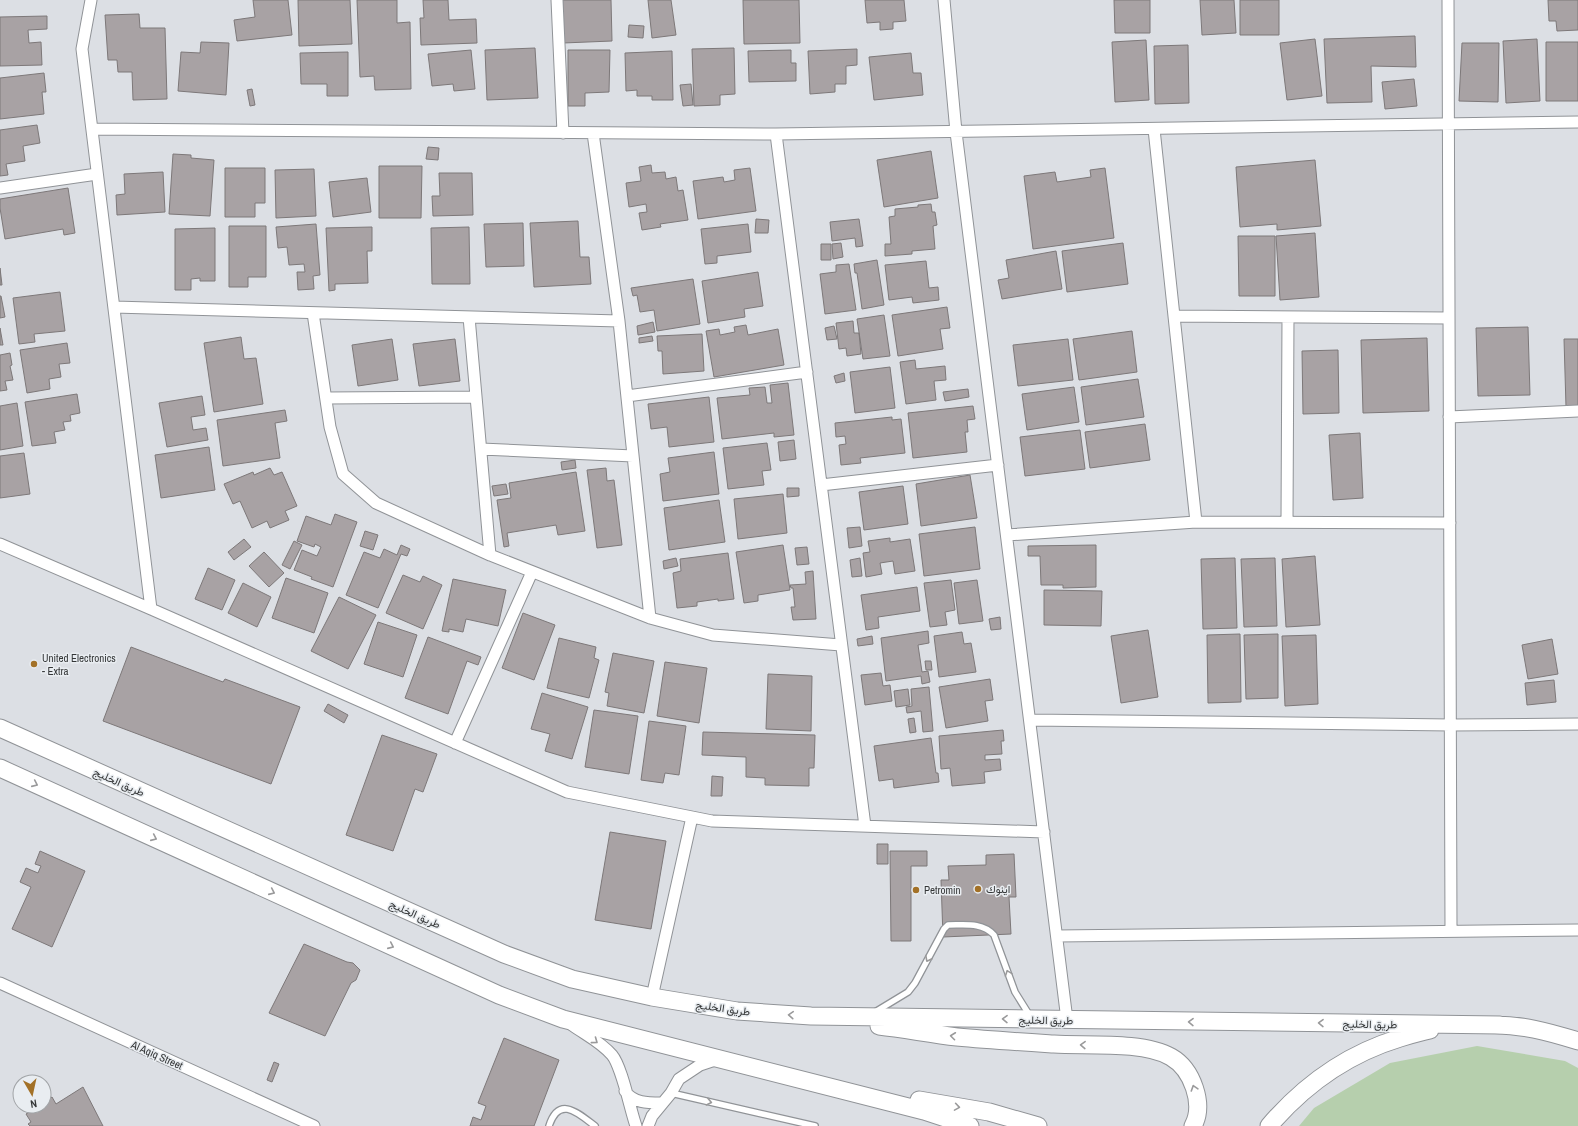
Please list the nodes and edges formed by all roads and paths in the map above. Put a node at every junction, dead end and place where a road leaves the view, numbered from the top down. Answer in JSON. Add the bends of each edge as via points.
{"nodes":[{"id":1,"x":91,"y":0,"type":"edge"},
{"id":2,"x":557,"y":0,"type":"edge"},
{"id":3,"x":944,"y":0,"type":"edge"},
{"id":4,"x":1448,"y":0,"type":"edge"},
{"id":5,"x":1578,"y":122,"type":"edge"},
{"id":6,"x":1448,"y":125,"type":"junction"},
{"id":7,"x":92,"y":129,"type":"junction"},
{"id":8,"x":1154,"y":129,"type":"junction"},
{"id":9,"x":956,"y":132,"type":"junction"},
{"id":10,"x":563,"y":133,"type":"junction"},
{"id":11,"x":593,"y":133,"type":"junction"},
{"id":12,"x":776,"y":134,"type":"junction"},
{"id":13,"x":97,"y":174,"type":"junction"},
{"id":14,"x":0,"y":188,"type":"edge"},
{"id":15,"x":114,"y":307,"type":"junction"},
{"id":16,"x":314,"y":313,"type":"junction"},
{"id":17,"x":1174,"y":316,"type":"junction"},
{"id":18,"x":469,"y":317,"type":"junction"},
{"id":19,"x":1288,"y":317,"type":"junction"},
{"id":20,"x":1449,"y":318,"type":"junction"},
{"id":21,"x":619,"y":321,"type":"junction"},
{"id":22,"x":807,"y":372,"type":"junction"},
{"id":23,"x":627,"y":396,"type":"junction"},
{"id":24,"x":476,"y":397,"type":"junction"},
{"id":25,"x":326,"y":398,"type":"junction"},
{"id":26,"x":1578,"y":411,"type":"edge"},
{"id":27,"x":1449,"y":417,"type":"junction"},
{"id":28,"x":481,"y":449,"type":"junction"},
{"id":29,"x":633,"y":456,"type":"junction"},
{"id":30,"x":998,"y":465,"type":"junction"},
{"id":31,"x":821,"y":485,"type":"junction"},
{"id":32,"x":1196,"y":522,"type":"junction"},
{"id":33,"x":1287,"y":522,"type":"junction"},
{"id":34,"x":1450,"y":523,"type":"junction"},
{"id":35,"x":1007,"y":535,"type":"junction"},
{"id":36,"x":0,"y":544,"type":"edge"},
{"id":37,"x":490,"y":555,"type":"junction"},
{"id":38,"x":532,"y":572,"type":"junction"},
{"id":39,"x":151,"y":609,"type":"junction"},
{"id":40,"x":650,"y":618,"type":"junction"},
{"id":41,"x":841,"y":645,"type":"junction"},
{"id":42,"x":1030,"y":720,"type":"junction"},
{"id":43,"x":1450,"y":724,"type":"junction"},
{"id":44,"x":1578,"y":724,"type":"edge"},
{"id":45,"x":0,"y":728,"type":"edge"},
{"id":46,"x":455,"y":743,"type":"junction"},
{"id":47,"x":0,"y":768,"type":"edge"},
{"id":48,"x":692,"y":817,"type":"junction"},
{"id":49,"x":865,"y":826,"type":"junction"},
{"id":50,"x":1044,"y":832,"type":"junction"},
{"id":51,"x":1578,"y":930,"type":"edge"},
{"id":52,"x":1452,"y":931,"type":"junction"},
{"id":53,"x":1057,"y":936,"type":"junction"},
{"id":54,"x":0,"y":983,"type":"edge"},
{"id":55,"x":652,"y":997,"type":"junction"},
{"id":56,"x":811,"y":1016,"type":"junction"},
{"id":57,"x":868,"y":1016,"type":"junction"},
{"id":58,"x":563,"y":1019,"type":"junction"},
{"id":59,"x":1032,"y":1020,"type":"junction"},
{"id":60,"x":1067,"y":1020,"type":"junction"},
{"id":61,"x":1500,"y":1025,"type":"junction"},
{"id":62,"x":1578,"y":1041,"type":"edge"},
{"id":63,"x":719,"y":1059,"type":"junction"},
{"id":64,"x":822,"y":1085,"type":"junction"},
{"id":65,"x":625,"y":1091,"type":"junction"},
{"id":66,"x":671,"y":1093,"type":"junction"},
{"id":67,"x":661,"y":1103,"type":"junction"},
{"id":68,"x":314,"y":1126,"type":"edge"},
{"id":69,"x":549,"y":1126,"type":"edge"},
{"id":70,"x":595,"y":1126,"type":"edge"},
{"id":71,"x":636,"y":1126,"type":"edge"},
{"id":72,"x":648,"y":1126,"type":"edge"},
{"id":73,"x":815,"y":1126,"type":"edge"},
{"id":74,"x":970,"y":1126,"type":"edge"},
{"id":75,"x":1038,"y":1126,"type":"edge"},
{"id":76,"x":1193,"y":1126,"type":"edge"},
{"id":77,"x":1269,"y":1126,"type":"edge"}],
"edges":[{"from":1,"to":7,"type":"street","via":[[82,49]]},
{"from":2,"to":10,"type":"street"},
{"from":3,"to":9,"type":"street"},
{"from":4,"to":6,"type":"street"},
{"from":5,"to":6,"type":"street"},
{"from":6,"to":8,"type":"street"},
{"from":6,"to":20,"type":"street"},
{"from":7,"to":10,"type":"street"},
{"from":7,"to":13,"type":"street"},
{"from":8,"to":9,"type":"street"},
{"from":8,"to":17,"type":"street"},
{"from":9,"to":12,"type":"street"},
{"from":9,"to":30,"type":"street"},
{"from":10,"to":11,"type":"street"},
{"from":11,"to":12,"type":"street"},
{"from":11,"to":21,"type":"street"},
{"from":12,"to":22,"type":"street"},
{"from":13,"to":14,"type":"street"},
{"from":13,"to":15,"type":"street"},
{"from":15,"to":16,"type":"street"},
{"from":15,"to":39,"type":"street"},
{"from":16,"to":18,"type":"street"},
{"from":16,"to":25,"type":"street"},
{"from":17,"to":19,"type":"street"},
{"from":17,"to":32,"type":"street"},
{"from":18,"to":21,"type":"street"},
{"from":18,"to":24,"type":"street"},
{"from":19,"to":20,"type":"street"},
{"from":19,"to":33,"type":"street"},
{"from":20,"to":27,"type":"street"},
{"from":21,"to":23,"type":"street"},
{"from":22,"to":23,"type":"street"},
{"from":22,"to":31,"type":"street"},
{"from":23,"to":29,"type":"street"},
{"from":24,"to":25,"type":"street"},
{"from":24,"to":28,"type":"street"},
{"from":25,"to":37,"type":"street","via":[[330,427],[343,474],[376,503]]},
{"from":26,"to":27,"type":"street"},
{"from":27,"to":34,"type":"street"},
{"from":28,"to":29,"type":"street"},
{"from":28,"to":37,"type":"street"},
{"from":29,"to":40,"type":"street"},
{"from":30,"to":31,"type":"street"},
{"from":30,"to":35,"type":"street"},
{"from":31,"to":41,"type":"street"},
{"from":32,"to":33,"type":"street"},
{"from":32,"to":35,"type":"street"},
{"from":33,"to":34,"type":"street"},
{"from":34,"to":43,"type":"street"},
{"from":35,"to":42,"type":"street"},
{"from":36,"to":39,"type":"street"},
{"from":37,"to":38,"type":"street"},
{"from":38,"to":40,"type":"street"},
{"from":38,"to":46,"type":"street"},
{"from":39,"to":46,"type":"street"},
{"from":40,"to":41,"type":"street","via":[[713,635]]},
{"from":41,"to":49,"type":"street"},
{"from":42,"to":43,"type":"street"},
{"from":42,"to":50,"type":"street"},
{"from":43,"to":44,"type":"street"},
{"from":43,"to":52,"type":"street"},
{"from":45,"to":55,"type":"main road","name":"طريق الخليج","via":[[504,954],[572,979]]},
{"from":46,"to":48,"type":"street","via":[[567,792]]},
{"from":47,"to":58,"type":"main road","one_way":true,"via":[[492,992]]},
{"from":48,"to":49,"type":"street"},
{"from":48,"to":55,"type":"street"},
{"from":49,"to":50,"type":"street"},
{"from":50,"to":53,"type":"street"},
{"from":51,"to":52,"type":"street"},
{"from":52,"to":53,"type":"street"},
{"from":53,"to":60,"type":"street"},
{"from":54,"to":68,"type":"street","name":"Al Aqiq Street"},
{"from":56,"to":55,"type":"main road","name":"طريق الخليج","one_way":true,"via":[[738,1011]]},
{"from":56,"to":57,"type":"main road","name":"طريق الخليج"},
{"from":76,"to":56,"type":"main road","one_way":true,"via":[[1198,1108],[1196,1092],[1190,1077],[1181,1064],[1156,1050],[957,1037]]},
{"from":59,"to":57,"type":"main road","name":"طريق الخليج","one_way":true},
{"from":59,"to":57,"type":"lane","one_way":true,"via":[[1015,992],[994,935],[981,926],[948,925],[908,992]]},
{"from":58,"to":63,"type":"main road"},
{"from":58,"to":65,"type":"street","one_way":true,"via":[[595,1040],[613,1056]]},
{"from":59,"to":60,"type":"main road","name":"طريق الخليج"},
{"from":61,"to":60,"type":"main road","name":"طريق الخليج","one_way":true},
{"from":61,"to":62,"type":"main road","via":[[1542,1030]]},
{"from":61,"to":77,"type":"main road","via":[[1423,1031],[1381,1044],[1350,1058],[1318,1079],[1288,1104]]},
{"from":63,"to":64,"type":"main road"},
{"from":63,"to":66,"type":"street","via":[[688,1072],[679,1079]]},
{"from":64,"to":74,"type":"main road","via":[[924,1111]]},
{"from":64,"to":75,"type":"main road","one_way":true,"via":[[989,1112]]},
{"from":65,"to":67,"type":"street","via":[[629,1097],[639,1101]]},
{"from":65,"to":71,"type":"street"},
{"from":66,"to":67,"type":"street"},
{"from":66,"to":73,"type":"lane","one_way":true},
{"from":67,"to":72,"type":"street"},
{"from":69,"to":70,"type":"lane","via":[[553,1115],[561,1109],[574,1110]]}]}
